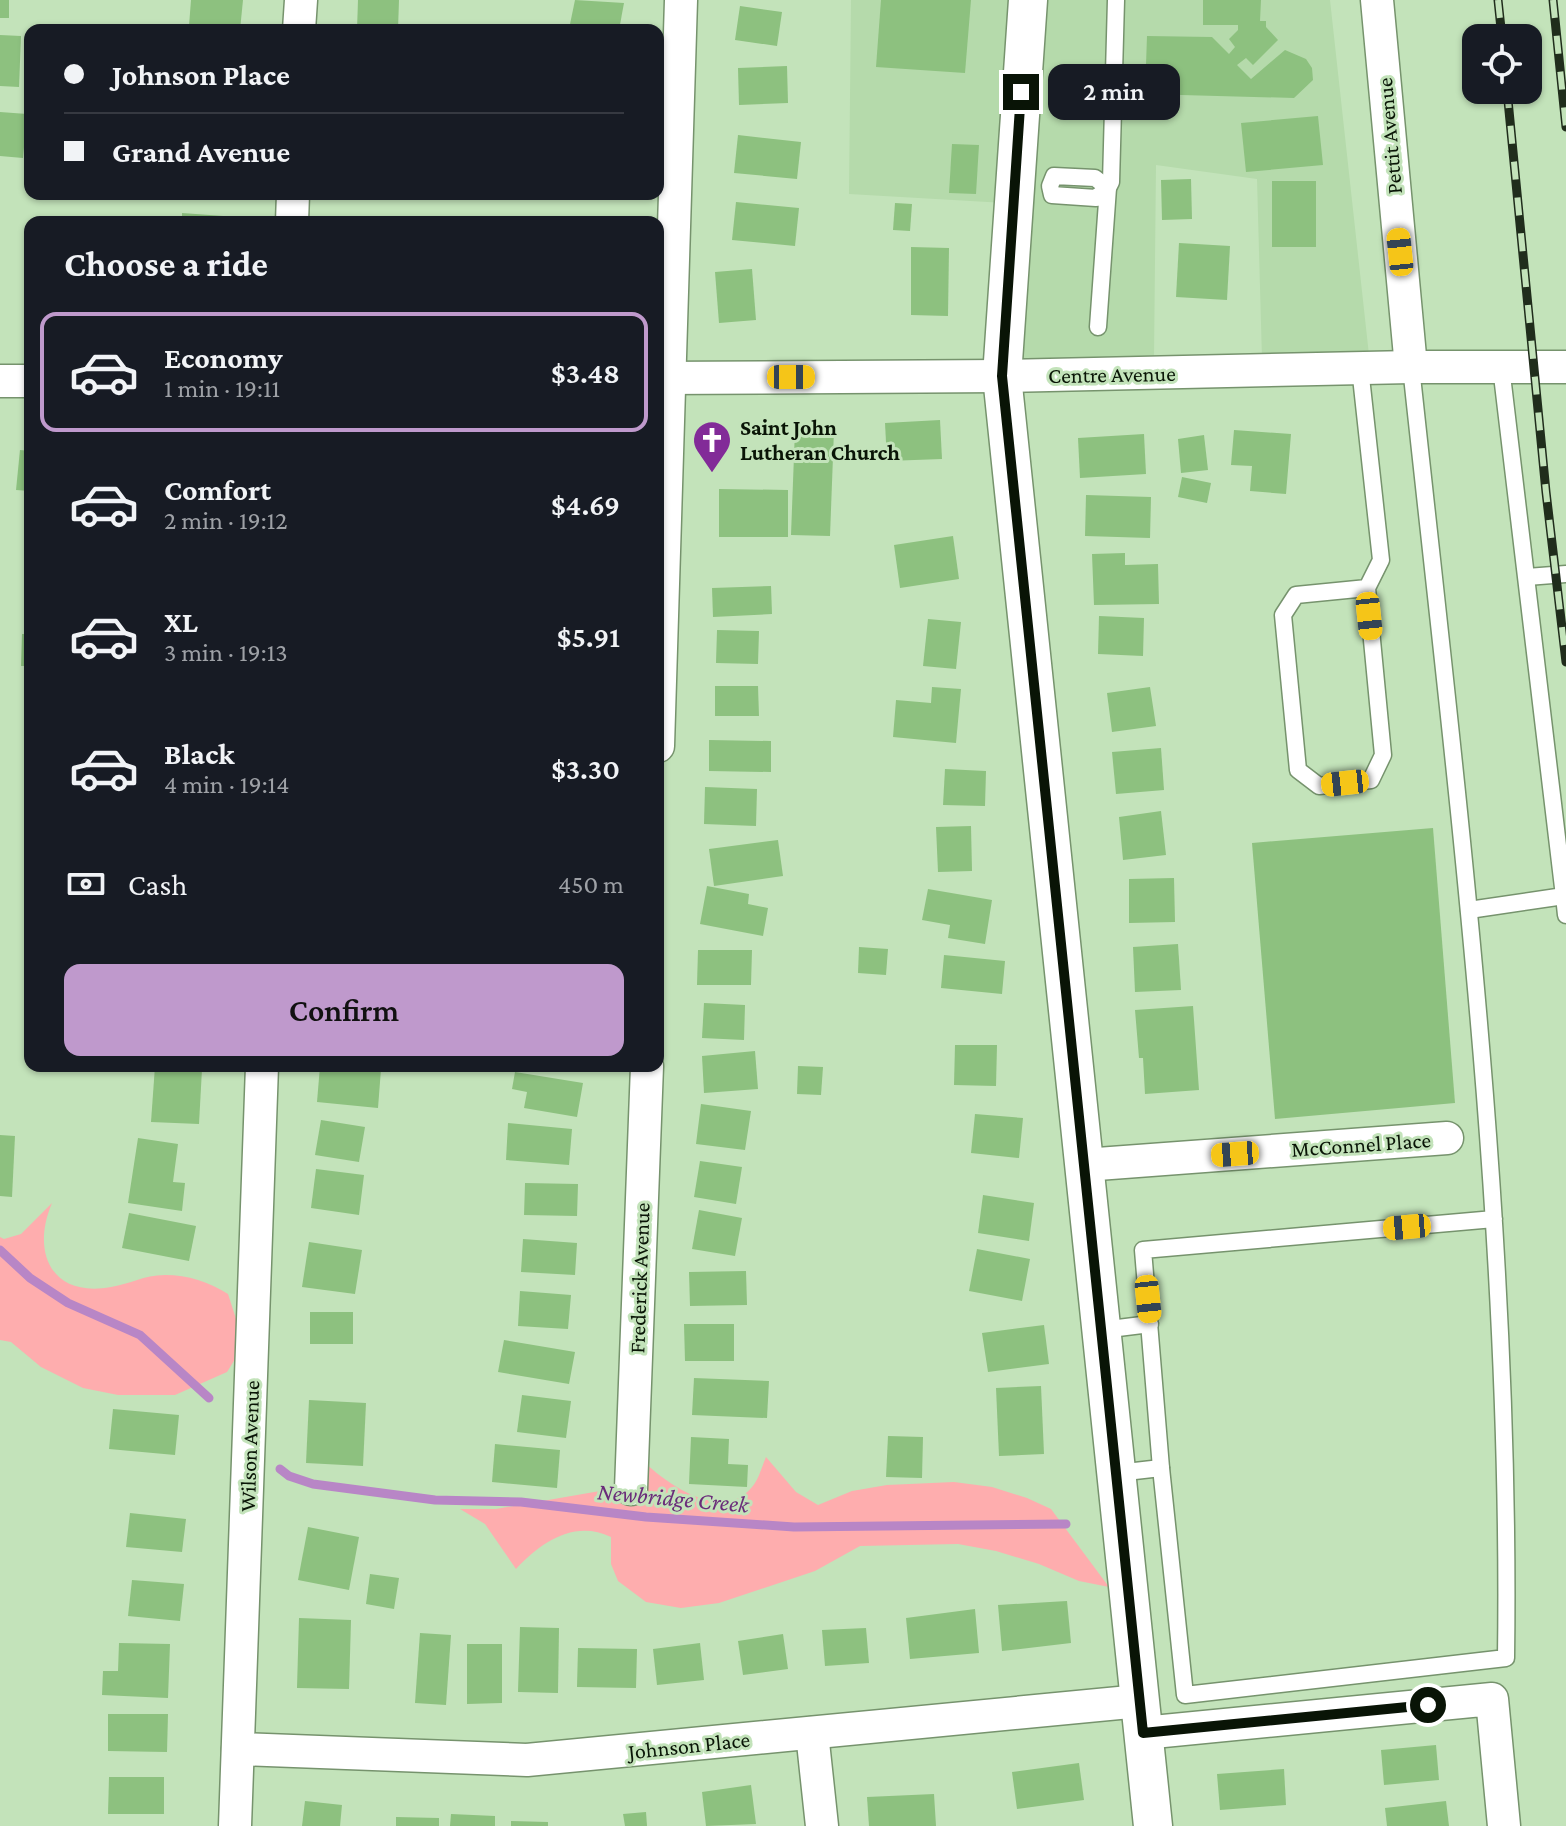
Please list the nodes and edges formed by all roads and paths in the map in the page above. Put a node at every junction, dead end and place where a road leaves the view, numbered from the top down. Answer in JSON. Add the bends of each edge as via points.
{"nodes":[{"id":1,"x":301,"y":0,"type":"edge"},
{"id":2,"x":681,"y":0,"type":"edge"},
{"id":3,"x":1028,"y":0,"type":"edge"},
{"id":4,"x":1116,"y":0,"type":"edge"},
{"id":5,"x":1377,"y":0,"type":"edge"},
{"id":6,"x":299,"y":24,"type":"edge"},
{"id":7,"x":1033,"y":185,"type":"junction"},
{"id":8,"x":1108,"y":188,"type":"junction"},
{"id":9,"x":1098,"y":327,"type":"dead end"},
{"id":10,"x":1411,"y":367,"type":"junction"},
{"id":11,"x":1501,"y":367,"type":"junction"},
{"id":12,"x":1566,"y":367,"type":"edge"},
{"id":13,"x":1360,"y":368,"type":"junction"},
{"id":14,"x":1002,"y":376,"type":"junction"},
{"id":15,"x":665,"y":378,"type":"edge"},
{"id":16,"x":0,"y":381,"type":"edge"},
{"id":17,"x":24,"y":381,"type":"edge"},
{"id":18,"x":664,"y":431,"type":"edge"},
{"id":19,"x":1566,"y":574,"type":"edge"},
{"id":20,"x":1527,"y":577,"type":"junction"},
{"id":21,"x":1367,"y":588,"type":"junction"},
{"id":22,"x":1565,"y":896,"type":"edge"},
{"id":23,"x":1469,"y":910,"type":"junction"},
{"id":24,"x":1566,"y":915,"type":"edge"},
{"id":25,"x":262,"y":1072,"type":"edge"},
{"id":26,"x":647,"y":1072,"type":"edge"},
{"id":27,"x":1447,"y":1138,"type":"dead end"},
{"id":28,"x":1084,"y":1165,"type":"junction"},
{"id":29,"x":1494,"y":1219,"type":"junction"},
{"id":30,"x":1150,"y":1324,"type":"junction"},
{"id":31,"x":1100,"y":1330,"type":"junction"},
{"id":32,"x":1161,"y":1468,"type":"junction"},
{"id":33,"x":1115,"y":1473,"type":"junction"},
{"id":34,"x":631,"y":1489,"type":"dead end"},
{"id":35,"x":1142,"y":1717,"type":"junction"},
{"id":36,"x":812,"y":1733,"type":"junction"},
{"id":37,"x":238,"y":1749,"type":"junction"},
{"id":38,"x":235,"y":1826,"type":"edge"},
{"id":39,"x":822,"y":1826,"type":"edge"},
{"id":40,"x":1153,"y":1826,"type":"edge"},
{"id":41,"x":1504,"y":1826,"type":"edge"}],
"edges":[{"from":1,"to":6,"type":"street"},
{"from":2,"to":15,"type":"street"},
{"from":3,"to":7,"type":"street"},
{"from":4,"to":8,"type":"lane"},
{"from":5,"to":10,"type":"street","name":"Pettit Avenue"},
{"from":7,"to":8,"type":"lane","via":[[1052,195],[1096,198]]},
{"from":7,"to":14,"type":"street"},
{"from":8,"to":9,"type":"lane"},
{"from":10,"to":11,"type":"street","name":"Centre Avenue"},
{"from":10,"to":13,"type":"street","name":"Centre Avenue"},
{"from":10,"to":23,"type":"lane"},
{"from":11,"to":12,"type":"street","name":"Centre Avenue"},
{"from":11,"to":20,"type":"lane"},
{"from":13,"to":14,"type":"street","name":"Centre Avenue"},
{"from":13,"to":21,"type":"lane","via":[[1381,560]]},
{"from":14,"to":15,"type":"street","name":"Centre Avenue"},
{"from":14,"to":28,"type":"street"},
{"from":15,"to":18,"type":"street"},
{"from":16,"to":17,"type":"street"},
{"from":19,"to":20,"type":"lane"},
{"from":20,"to":22,"type":"lane"},
{"from":21,"to":21,"type":"lane","via":[[1383,755],[1371,780],[1319,786],[1298,770],[1283,615],[1296,595]]},
{"from":22,"to":23,"type":"lane"},
{"from":22,"to":24,"type":"lane"},
{"from":23,"to":29,"type":"lane"},
{"from":25,"to":37,"type":"street","name":"Wilson Avenue"},
{"from":26,"to":34,"type":"street","name":"Frederick Avenue"},
{"from":27,"to":28,"type":"street","name":"McConnel Place"},
{"from":28,"to":31,"type":"street"},
{"from":29,"to":30,"type":"lane","via":[[1143,1250]]},
{"from":29,"to":32,"type":"lane","via":[[1508,1512],[1506,1658],[1185,1695]]},
{"from":30,"to":31,"type":"lane"},
{"from":30,"to":32,"type":"lane"},
{"from":31,"to":33,"type":"street"},
{"from":32,"to":33,"type":"lane"},
{"from":33,"to":35,"type":"street"},
{"from":35,"to":36,"type":"street","name":"Johnson Place"},
{"from":35,"to":40,"type":"street"},
{"from":35,"to":41,"type":"street","name":"Johnson Place","via":[[1492,1699]]},
{"from":36,"to":37,"type":"street","name":"Johnson Place","via":[[527,1760]]},
{"from":36,"to":39,"type":"street"},
{"from":37,"to":38,"type":"street","name":"Wilson Avenue"}]}
